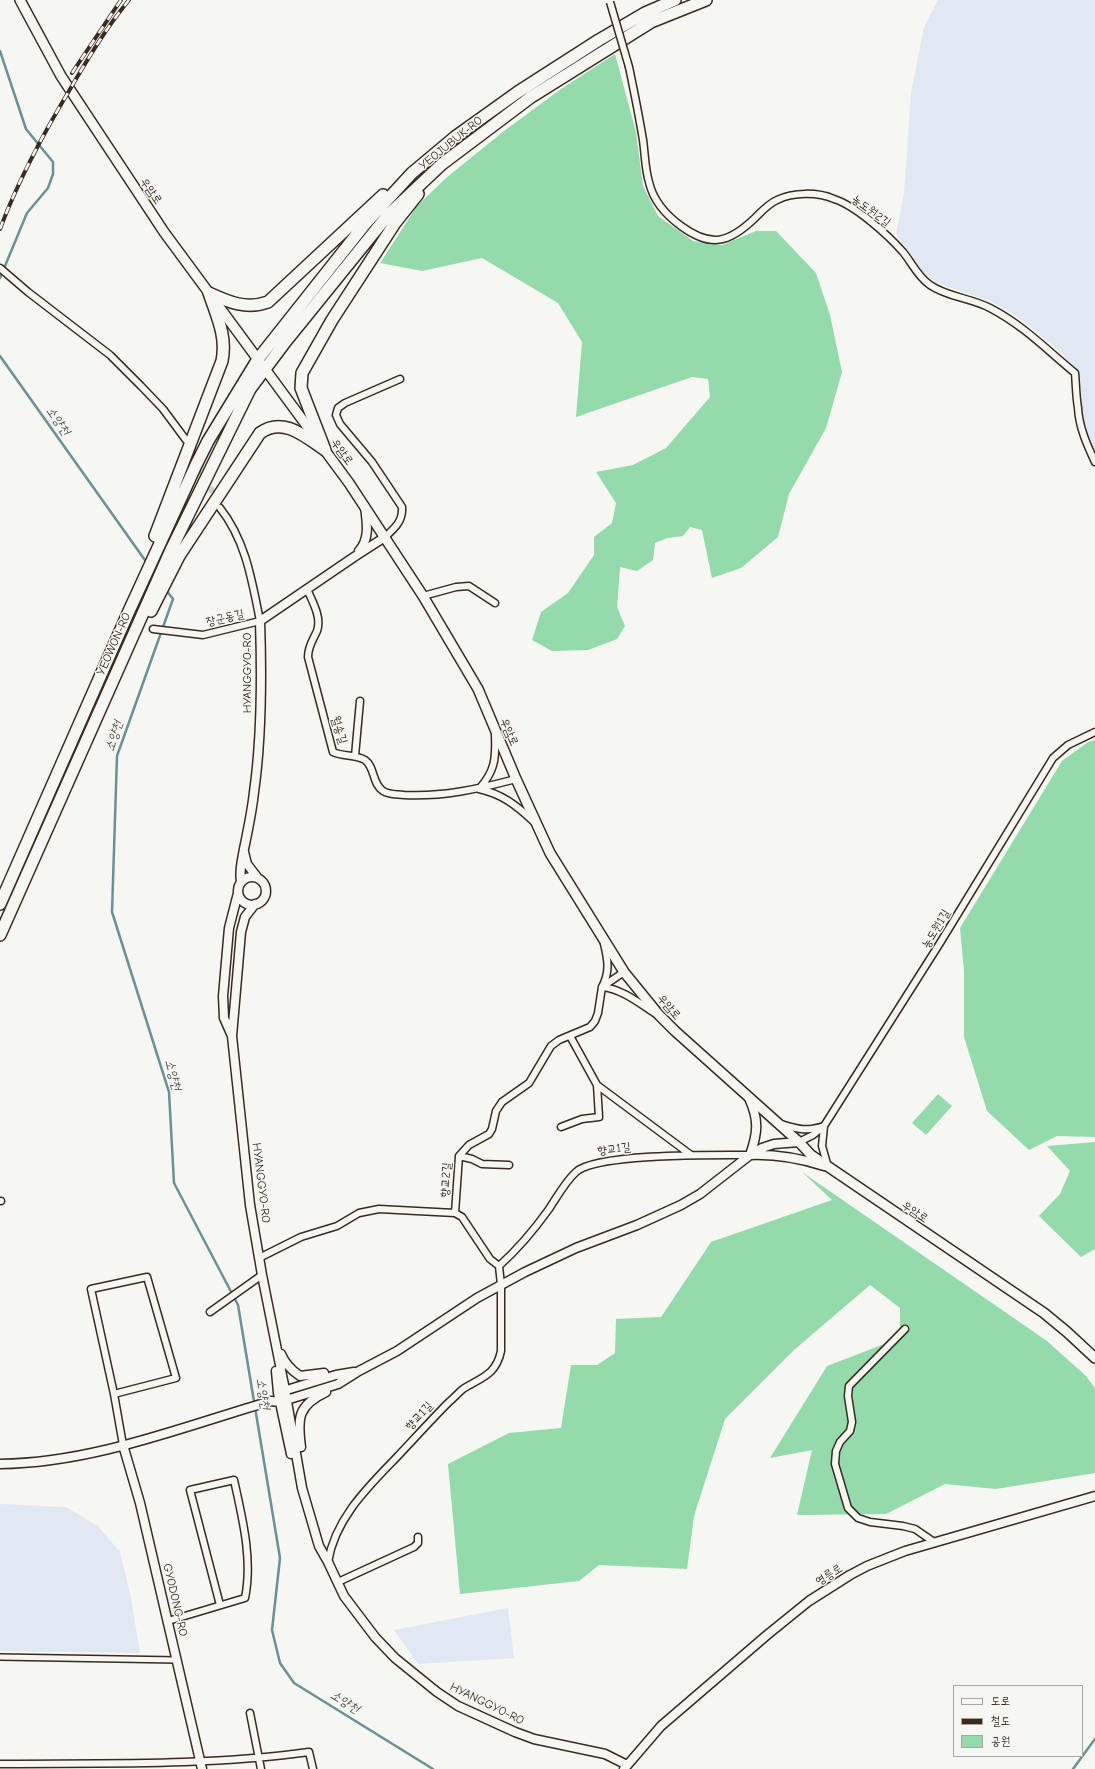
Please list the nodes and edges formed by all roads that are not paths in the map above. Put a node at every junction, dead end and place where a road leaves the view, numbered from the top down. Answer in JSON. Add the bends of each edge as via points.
{"nodes":[{"id":1,"x":20,"y":0,"type":"edge"},
{"id":2,"x":675,"y":0,"type":"edge"},
{"id":3,"x":706,"y":0,"type":"edge"},
{"id":4,"x":610,"y":1,"type":"edge"},
{"id":5,"x":442,"y":164,"type":"junction"},
{"id":6,"x":412,"y":172,"type":"junction"},
{"id":7,"x":0,"y":268,"type":"edge"},
{"id":8,"x":209,"y":293,"type":"junction"},
{"id":9,"x":258,"y":359,"type":"junction"},
{"id":10,"x":266,"y":369,"type":"junction"},
{"id":11,"x":400,"y":379,"type":"dead end"},
{"id":12,"x":186,"y":440,"type":"tunnel mouth"},
{"id":13,"x":325,"y":450,"type":"junction"},
{"id":14,"x":1095,"y":462,"type":"edge"},
{"id":15,"x":365,"y":507,"type":"junction"},
{"id":16,"x":220,"y":508,"type":"tunnel mouth"},
{"id":17,"x":159,"y":536,"type":"junction"},
{"id":18,"x":385,"y":537,"type":"junction"},
{"id":19,"x":175,"y":553,"type":"junction"},
{"id":20,"x":354,"y":557,"type":"junction"},
{"id":21,"x":307,"y":589,"type":"junction"},
{"id":22,"x":423,"y":596,"type":"junction"},
{"id":23,"x":495,"y":603,"type":"dead end"},
{"id":24,"x":260,"y":621,"type":"junction"},
{"id":25,"x":153,"y":629,"type":"dead end"},
{"id":26,"x":360,"y":701,"type":"dead end"},
{"id":27,"x":495,"y":728,"type":"junction"},
{"id":28,"x":1095,"y":732,"type":"edge"},
{"id":29,"x":355,"y":756,"type":"junction"},
{"id":30,"x":516,"y":779,"type":"junction"},
{"id":31,"x":479,"y":789,"type":"junction"},
{"id":32,"x":535,"y":823,"type":"junction"},
{"id":33,"x":244,"y":852,"type":"junction"},
{"id":34,"x":257,"y":877,"type":"junction"},
{"id":35,"x":241,"y":882,"type":"junction"},
{"id":36,"x":238,"y":893,"type":"junction"},
{"id":37,"x":0,"y":904,"type":"edge"},
{"id":38,"x":255,"y":904,"type":"junction"},
{"id":39,"x":0,"y":935,"type":"edge"},
{"id":40,"x":604,"y":940,"type":"junction"},
{"id":41,"x":624,"y":972,"type":"junction"},
{"id":42,"x":602,"y":987,"type":"junction"},
{"id":43,"x":659,"y":1015,"type":"junction"},
{"id":44,"x":232,"y":1036,"type":"junction"},
{"id":45,"x":570,"y":1036,"type":"junction"},
{"id":46,"x":597,"y":1085,"type":"junction"},
{"id":47,"x":749,"y":1097,"type":"junction"},
{"id":48,"x":777,"y":1123,"type":"junction"},
{"id":49,"x":824,"y":1126,"type":"junction"},
{"id":50,"x":561,"y":1127,"type":"dead end"},
{"id":51,"x":799,"y":1142,"type":"junction"},
{"id":52,"x":691,"y":1155,"type":"junction"},
{"id":53,"x":750,"y":1155,"type":"junction"},
{"id":54,"x":459,"y":1156,"type":"junction"},
{"id":55,"x":509,"y":1165,"type":"dead end"},
{"id":56,"x":828,"y":1168,"type":"junction"},
{"id":57,"x":455,"y":1213,"type":"junction"},
{"id":58,"x":259,"y":1258,"type":"junction"},
{"id":59,"x":499,"y":1266,"type":"junction"},
{"id":60,"x":262,"y":1275,"type":"junction"},
{"id":61,"x":501,"y":1285,"type":"junction"},
{"id":62,"x":212,"y":1310,"type":"dead end"},
{"id":63,"x":905,"y":1329,"type":"dead end"},
{"id":64,"x":274,"y":1332,"type":"junction"},
{"id":65,"x":1095,"y":1358,"type":"edge"},
{"id":66,"x":358,"y":1372,"type":"junction"},
{"id":67,"x":336,"y":1375,"type":"junction"},
{"id":68,"x":338,"y":1384,"type":"junction"},
{"id":69,"x":282,"y":1391,"type":"junction"},
{"id":70,"x":114,"y":1394,"type":"junction"},
{"id":71,"x":284,"y":1401,"type":"junction"},
{"id":72,"x":268,"y":1402,"type":"junction"},
{"id":73,"x":123,"y":1445,"type":"junction"},
{"id":74,"x":0,"y":1464,"type":"edge"},
{"id":75,"x":299,"y":1467,"type":"junction"},
{"id":76,"x":1095,"y":1496,"type":"edge"},
{"id":77,"x":418,"y":1537,"type":"dead end"},
{"id":78,"x":934,"y":1542,"type":"junction"},
{"id":79,"x":328,"y":1562,"type":"junction"},
{"id":80,"x":338,"y":1582,"type":"junction"},
{"id":81,"x":220,"y":1605,"type":"junction"},
{"id":82,"x":168,"y":1621,"type":"junction"},
{"id":83,"x":0,"y":1657,"type":"edge"},
{"id":84,"x":177,"y":1660,"type":"junction"},
{"id":85,"x":250,"y":1713,"type":"dead end"},
{"id":86,"x":259,"y":1759,"type":"junction"},
{"id":87,"x":0,"y":1764,"type":"edge"},
{"id":88,"x":201,"y":1765,"type":"edge"},
{"id":89,"x":76,"y":1766,"type":"edge"},
{"id":90,"x":625,"y":1767,"type":"edge"},
{"id":91,"x":261,"y":1769,"type":"edge"},
{"id":92,"x":313,"y":1769,"type":"edge"},
{"id":93,"x":618,"y":1769,"type":"edge"}],
"edges":[{"from":1,"to":8,"type":"main road","name":"우암로","via":[[61,76],[164,232]]},
{"from":2,"to":6,"type":"highway","name":"YEOJUBUK-RO","via":[[645,13],[518,92],[455,137]]},
{"from":3,"to":5,"type":"highway","name":"YEOJUBUK-RO","via":[[651,22],[531,97]]},
{"from":4,"to":14,"type":"street","name":"농도원2길","bridge":true,"via":[[629,67],[649,182],[660,206],[672,219],[690,232],[714,241],[724,240],[733,235],[776,200],[789,196],[823,195],[852,207],[893,242],[930,285],[989,307],[1022,326],[1075,373],[1081,424],[1086,444]]},
{"from":5,"to":10,"type":"highway","name":"YEOJUBUK-RO","via":[[388,215]]},
{"from":5,"to":13,"type":"highway","via":[[396,223],[305,366],[301,388]]},
{"from":6,"to":8,"type":"highway","via":[[382,196],[268,302],[257,306],[235,305]]},
{"from":6,"to":9,"type":"highway","name":"YEOJUBUK-RO","via":[[365,224]]},
{"from":7,"to":12,"type":"street","via":[[110,355],[162,409]]},
{"from":8,"to":9,"type":"main road","name":"우암로"},
{"from":8,"to":17,"type":"highway","via":[[223,334],[222,361]]},
{"from":9,"to":10,"type":"main road","name":"우암로"},
{"from":9,"to":17,"type":"highway","via":[[208,441]]},
{"from":10,"to":13,"type":"main road","name":"우암로"},
{"from":10,"to":19,"type":"highway","name":"YEOWON-RO","via":[[250,389]]},
{"from":11,"to":18,"type":"street","via":[[344,403],[338,408],[336,415],[402,507],[400,523]]},
{"from":13,"to":15,"type":"main road","name":"우암로"},
{"from":13,"to":19,"type":"highway","via":[[292,428],[279,426],[265,429]]},
{"from":15,"to":18,"type":"main road","name":"우암로"},
{"from":15,"to":20,"type":"street","via":[[366,537],[363,547]]},
{"from":16,"to":24,"type":"street","via":[[241,544],[248,564]]},
{"from":17,"to":37,"type":"highway","name":"YEOWON-RO","via":[[133,592],[129,611]]},
{"from":18,"to":20,"type":"street","name":"HYANGGYO-RO"},
{"from":18,"to":22,"type":"main road","name":"우암로"},
{"from":19,"to":39,"type":"highway","name":"YEOWON-RO","via":[[138,622]]},
{"from":20,"to":21,"type":"street","name":"HYANGGYO-RO"},
{"from":21,"to":24,"type":"street","name":"HYANGGYO-RO"},
{"from":21,"to":29,"type":"street","name":"월송길","via":[[318,619],[318,629],[308,648],[308,657],[333,752]]},
{"from":22,"to":23,"type":"street","via":[[469,586]]},
{"from":22,"to":27,"type":"main road","name":"우암로","via":[[478,689]]},
{"from":24,"to":25,"type":"street","name":"장군동길","via":[[203,635]]},
{"from":24,"to":33,"type":"street","name":"HYANGGYO-RO","via":[[262,681],[258,752]]},
{"from":26,"to":29,"type":"street"},
{"from":27,"to":30,"type":"main road","name":"우암로"},
{"from":27,"to":31,"type":"street","via":[[494,764],[489,778]]},
{"from":28,"to":49,"type":"street","name":"농도원1길","via":[[1068,745],[1053,758]]},
{"from":29,"to":31,"type":"street","name":"월송길","via":[[366,760],[377,784],[383,791],[392,794],[423,796]]},
{"from":30,"to":31,"type":"street","name":"월송길"},
{"from":30,"to":32,"type":"main road","name":"우암로"},
{"from":31,"to":32,"type":"street","via":[[504,797]]},
{"from":32,"to":40,"type":"main road","name":"우암로","via":[[550,853]]},
{"from":33,"to":34,"type":"street","via":[[247,864]]},
{"from":33,"to":35,"type":"street","name":"HYANGGYO-RO","via":[[240,864]]},
{"from":34,"to":35,"type":"street","via":[[245,878]]},
{"from":34,"to":38,"type":"street","via":[[262,881],[266,891],[260,902]]},
{"from":35,"to":36,"type":"street"},
{"from":36,"to":38,"type":"street","via":[[244,902]]},
{"from":36,"to":44,"type":"street","name":"HYANGGYO-RO","via":[[229,928],[223,996],[224,1018]]},
{"from":38,"to":44,"type":"street","name":"HYANGGYO-RO","via":[[245,917],[241,932]]},
{"from":40,"to":41,"type":"main road","name":"우암로"},
{"from":40,"to":42,"type":"street","name":"향교2길","via":[[608,971]]},
{"from":41,"to":42,"type":"street"},
{"from":41,"to":43,"type":"main road","name":"우암로"},
{"from":42,"to":43,"type":"street","via":[[620,992]]},
{"from":42,"to":45,"type":"street","name":"향교2길","via":[[595,1021],[590,1027]]},
{"from":43,"to":47,"type":"main road","name":"우암로"},
{"from":44,"to":58,"type":"street","name":"HYANGGYO-RO","via":[[250,1205]]},
{"from":45,"to":46,"type":"street"},
{"from":45,"to":54,"type":"street","name":"향교2길","via":[[558,1040],[551,1046],[529,1083],[502,1102],[496,1111],[489,1134],[469,1145]]},
{"from":46,"to":50,"type":"street","via":[[599,1117],[582,1119]]},
{"from":46,"to":52,"type":"street"},
{"from":47,"to":48,"type":"main road","name":"우암로"},
{"from":47,"to":53,"type":"street","via":[[757,1125]]},
{"from":48,"to":49,"type":"street","via":[[811,1130]]},
{"from":48,"to":51,"type":"main road","name":"우암로"},
{"from":49,"to":51,"type":"street","name":"농도원1길"},
{"from":49,"to":56,"type":"street","via":[[822,1146]]},
{"from":51,"to":53,"type":"street","name":"향교1길","via":[[774,1144]]},
{"from":51,"to":56,"type":"main road","name":"우암로"},
{"from":52,"to":53,"type":"street","name":"향교1길"},
{"from":52,"to":59,"type":"street","name":"향교1길","via":[[605,1161],[582,1168],[570,1179],[516,1251]]},
{"from":53,"to":56,"type":"street","via":[[785,1156]]},
{"from":53,"to":61,"type":"street","name":"향교1길","via":[[700,1194],[681,1205],[576,1248]]},
{"from":54,"to":55,"type":"street","via":[[482,1164]]},
{"from":54,"to":57,"type":"street","name":"향교2길"},
{"from":56,"to":65,"type":"main road","name":"우암로","via":[[1044,1313]]},
{"from":57,"to":58,"type":"street","name":"향교2길","via":[[367,1210],[337,1226],[301,1237]]},
{"from":57,"to":59,"type":"street","via":[[462,1217],[490,1259]]},
{"from":58,"to":60,"type":"street","name":"HYANGGYO-RO"},
{"from":59,"to":61,"type":"street","name":"향교1길"},
{"from":60,"to":62,"type":"street"},
{"from":60,"to":64,"type":"street","name":"HYANGGYO-RO"},
{"from":61,"to":66,"type":"street","name":"향교1길"},
{"from":61,"to":79,"type":"street","name":"향교1길","via":[[502,1351],[495,1368],[449,1402],[366,1489],[343,1521],[331,1547]]},
{"from":63,"to":78,"type":"street","via":[[850,1386],[848,1396],[852,1422],[850,1431],[836,1451],[835,1464],[848,1508],[858,1518],[915,1529]]},
{"from":64,"to":67,"type":"street","via":[[284,1362],[290,1370],[300,1376],[327,1373]]},
{"from":64,"to":69,"type":"street","name":"HYANGGYO-RO","via":[[273,1345]]},
{"from":66,"to":67,"type":"street","name":"향교1길"},
{"from":66,"to":68,"type":"street","name":"향교1길"},
{"from":67,"to":69,"type":"street","name":"향교1길"},
{"from":68,"to":71,"type":"street","name":"향교1길"},
{"from":68,"to":75,"type":"street","via":[[336,1388],[310,1401],[302,1409],[298,1419],[302,1455]]},
{"from":69,"to":71,"type":"street","name":"HYANGGYO-RO"},
{"from":69,"to":72,"type":"street"},
{"from":70,"to":70,"type":"street","via":[[91,1289],[147,1277],[176,1378]]},
{"from":70,"to":73,"type":"street"},
{"from":71,"to":72,"type":"street"},
{"from":71,"to":75,"type":"street","name":"HYANGGYO-RO","via":[[292,1459]]},
{"from":72,"to":73,"type":"street"},
{"from":73,"to":74,"type":"street","via":[[63,1459]]},
{"from":73,"to":82,"type":"street","name":"GYODONG-RO","via":[[140,1503]]},
{"from":75,"to":79,"type":"street","name":"HYANGGYO-RO","via":[[309,1517],[319,1546]]},
{"from":76,"to":78,"type":"street","name":"영릉로"},
{"from":77,"to":80,"type":"street","via":[[418,1543],[414,1548]]},
{"from":78,"to":90,"type":"street","name":"영릉로","via":[[867,1566],[809,1601],[661,1726]]},
{"from":79,"to":80,"type":"street","name":"HYANGGYO-RO"},
{"from":80,"to":90,"type":"street","name":"HYANGGYO-RO","via":[[344,1596],[375,1637],[395,1658],[458,1706],[534,1739],[605,1754]]},
{"from":81,"to":81,"type":"street","via":[[190,1490],[234,1480],[244,1527],[248,1583],[245,1598]]},
{"from":81,"to":82,"type":"street"},
{"from":82,"to":84,"type":"street","name":"GYODONG-RO"},
{"from":83,"to":84,"type":"street"},
{"from":84,"to":88,"type":"street","name":"GYODONG-RO"},
{"from":85,"to":86,"type":"street"},
{"from":86,"to":88,"type":"street"},
{"from":86,"to":91,"type":"street"},
{"from":86,"to":92,"type":"street","via":[[309,1752]]},
{"from":87,"to":89,"type":"street"},
{"from":88,"to":89,"type":"street"},
{"from":90,"to":93,"type":"street","name":"영릉로"}]}
